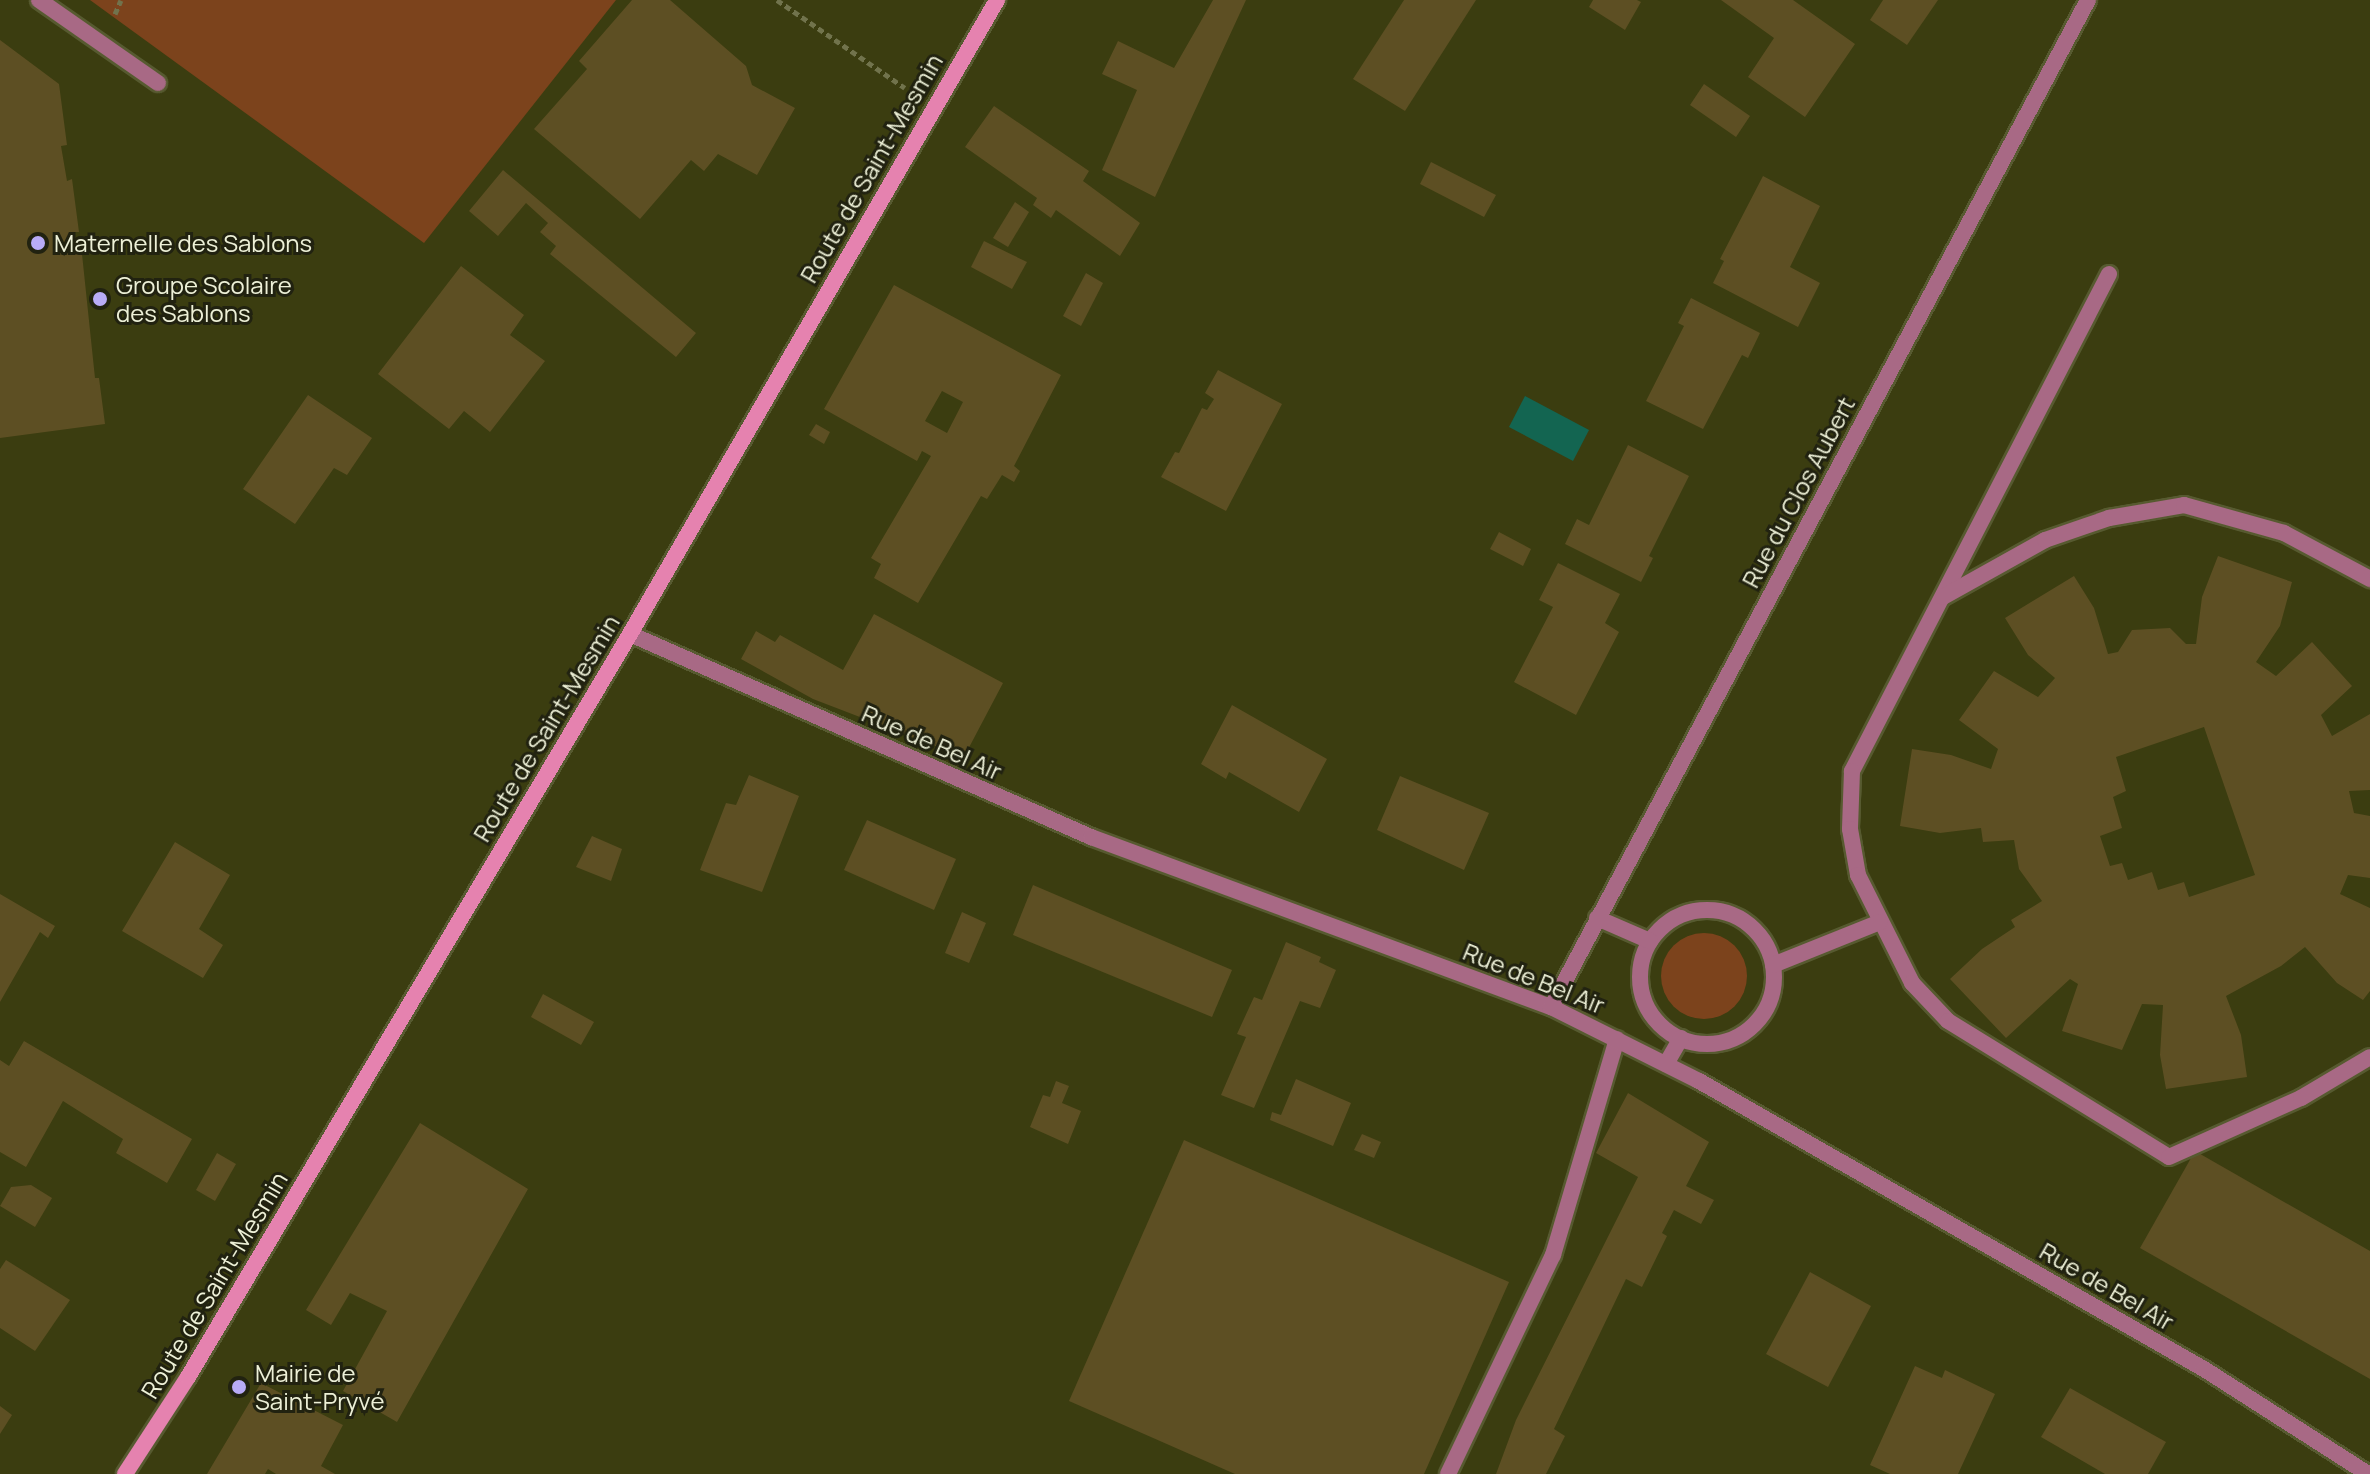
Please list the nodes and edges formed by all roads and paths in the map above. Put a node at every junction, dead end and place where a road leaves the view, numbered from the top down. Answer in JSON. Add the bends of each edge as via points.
{"nodes":[{"id":1,"x":39,"y":0,"type":"edge"},
{"id":2,"x":777,"y":0,"type":"edge"},
{"id":3,"x":997,"y":0,"type":"edge"},
{"id":4,"x":2088,"y":0,"type":"edge"},
{"id":5,"x":158,"y":83,"type":"dead end"},
{"id":6,"x":909,"y":91,"type":"dead end"},
{"id":7,"x":2109,"y":274,"type":"dead end"},
{"id":8,"x":2370,"y":579,"type":"edge"},
{"id":9,"x":1942,"y":597,"type":"junction"},
{"id":10,"x":630,"y":634,"type":"junction"},
{"id":11,"x":1597,"y":918,"type":"junction"},
{"id":12,"x":1880,"y":922,"type":"junction"},
{"id":13,"x":1650,"y":941,"type":"junction"},
{"id":14,"x":1773,"y":965,"type":"junction"},
{"id":15,"x":1551,"y":1007,"type":"junction"},
{"id":16,"x":1681,"y":1038,"type":"junction"},
{"id":17,"x":1617,"y":1039,"type":"junction"},
{"id":18,"x":2370,"y":1057,"type":"edge"},
{"id":19,"x":1666,"y":1064,"type":"junction"},
{"id":20,"x":125,"y":1474,"type":"edge"},
{"id":21,"x":1448,"y":1474,"type":"edge"},
{"id":22,"x":2368,"y":1474,"type":"edge"}],
"edges":[{"from":1,"to":5,"type":"street"},
{"from":2,"to":6,"type":"path"},
{"from":3,"to":10,"type":"main road","name":"Route de Saint-Mesmin"},
{"from":4,"to":11,"type":"street","name":"Rue du Clos Aubert"},
{"from":7,"to":9,"type":"street"},
{"from":8,"to":9,"type":"street","via":[[2284,533],[2184,505],[2109,518],[2045,540]]},
{"from":9,"to":12,"type":"street","via":[[1852,771],[1850,829],[1858,875]]},
{"from":10,"to":15,"type":"street","name":"Rue de Bel Air","via":[[1091,837]]},
{"from":10,"to":20,"type":"main road","name":"Route de Saint-Mesmin","via":[[188,1377]]},
{"from":11,"to":13,"type":"street"},
{"from":11,"to":15,"type":"street","name":"Rue du Clos Aubert"},
{"from":12,"to":14,"type":"street"},
{"from":12,"to":18,"type":"street","via":[[1912,983],[1948,1021],[2169,1157],[2301,1098]]},
{"from":13,"to":14,"type":"street","via":[[1665,924],[1686,913],[1725,913],[1744,921],[1760,937]]},
{"from":13,"to":16,"type":"street","via":[[1640,965],[1640,988],[1653,1019]]},
{"from":14,"to":16,"type":"street","via":[[1764,1012],[1746,1031],[1725,1042]]},
{"from":15,"to":17,"type":"street","name":"Rue de Bel Air"},
{"from":16,"to":19,"type":"street"},
{"from":17,"to":19,"type":"street","name":"Rue de Bel Air"},
{"from":17,"to":21,"type":"street","via":[[1553,1255]]},
{"from":19,"to":22,"type":"street","name":"Rue de Bel Air","via":[[2204,1369]]}]}
